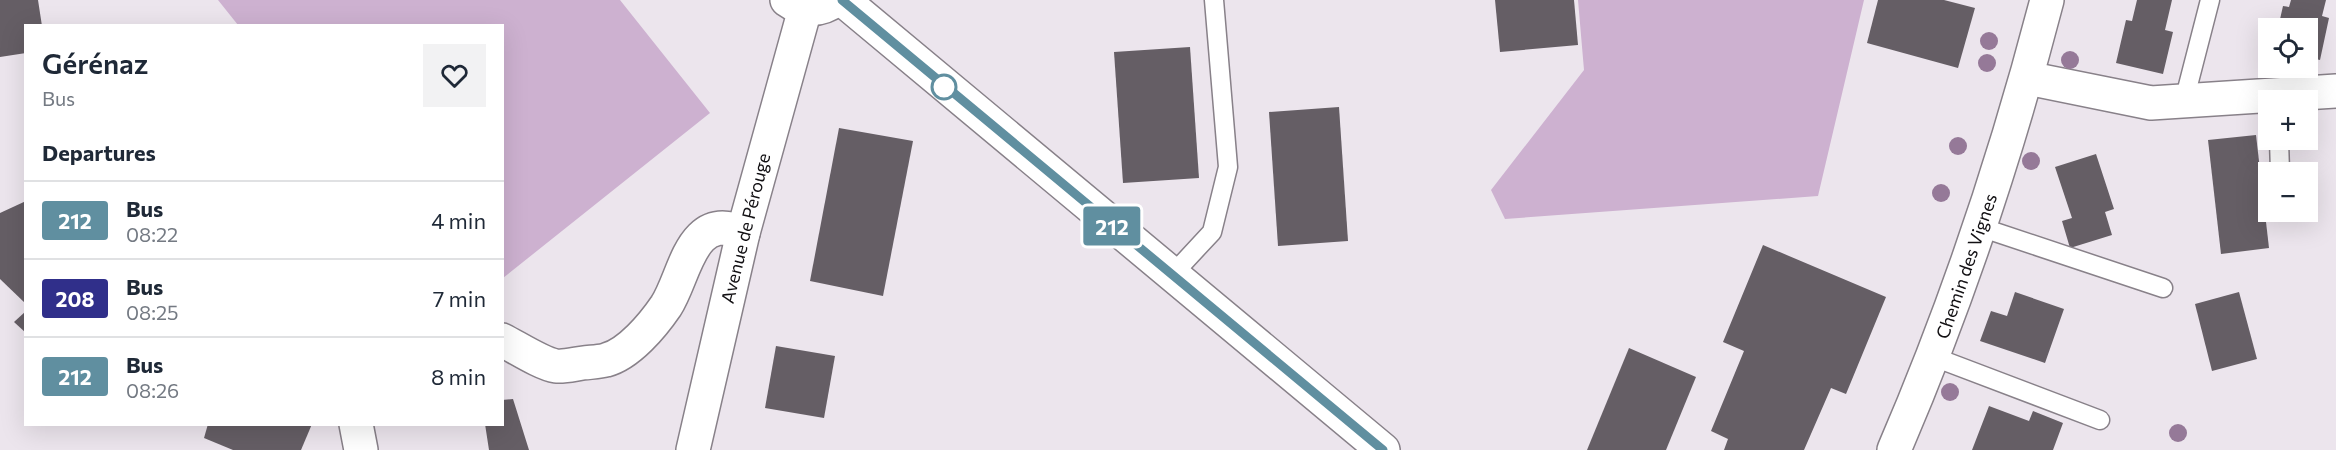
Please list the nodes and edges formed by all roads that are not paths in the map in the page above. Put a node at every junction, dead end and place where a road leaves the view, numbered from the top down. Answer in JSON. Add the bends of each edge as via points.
{"nodes":[{"id":1,"x":843,"y":0,"type":"edge"},
{"id":2,"x":1214,"y":0,"type":"edge"},
{"id":3,"x":2047,"y":0,"type":"edge"},
{"id":4,"x":2210,"y":0,"type":"edge"},
{"id":5,"x":809,"y":3,"type":"edge"},
{"id":6,"x":2027,"y":78,"type":"junction"},
{"id":7,"x":2336,"y":91,"type":"edge"},
{"id":8,"x":2318,"y":93,"type":"edge"},
{"id":9,"x":2258,"y":99,"type":"edge"},
{"id":10,"x":2184,"y":101,"type":"junction"},
{"id":11,"x":1980,"y":227,"type":"junction"},
{"id":12,"x":743,"y":233,"type":"junction"},
{"id":13,"x":1172,"y":275,"type":"junction"},
{"id":14,"x":2163,"y":288,"type":"dead end"},
{"id":15,"x":504,"y":341,"type":"edge"},
{"id":16,"x":1934,"y":357,"type":"junction"},
{"id":17,"x":2100,"y":420,"type":"dead end"},
{"id":18,"x":356,"y":426,"type":"edge"},
{"id":19,"x":361,"y":450,"type":"edge"},
{"id":20,"x":693,"y":450,"type":"edge"},
{"id":21,"x":1383,"y":450,"type":"edge"},
{"id":22,"x":1894,"y":450,"type":"edge"}],
"edges":[{"from":1,"to":13,"type":"street"},
{"from":2,"to":13,"type":"lane","via":[[1228,167],[1212,232]]},
{"from":3,"to":6,"type":"street","name":"Chemin des Vignes"},
{"from":4,"to":10,"type":"lane"},
{"from":5,"to":12,"type":"street","name":"Avenue de Pérouge"},
{"from":6,"to":10,"type":"street","via":[[2151,103]]},
{"from":6,"to":11,"type":"street","name":"Chemin des Vignes"},
{"from":7,"to":8,"type":"street"},
{"from":9,"to":10,"type":"street"},
{"from":11,"to":14,"type":"lane"},
{"from":11,"to":16,"type":"street","name":"Chemin des Vignes"},
{"from":12,"to":15,"type":"street","via":[[729,227],[715,228],[702,238],[688,252],[667,304],[631,345],[608,360],[556,366]]},
{"from":12,"to":20,"type":"street","name":"Avenue de Pérouge"},
{"from":13,"to":21,"type":"street"},
{"from":16,"to":17,"type":"lane"},
{"from":16,"to":22,"type":"street","name":"Chemin des Vignes"},
{"from":18,"to":19,"type":"street"}]}
